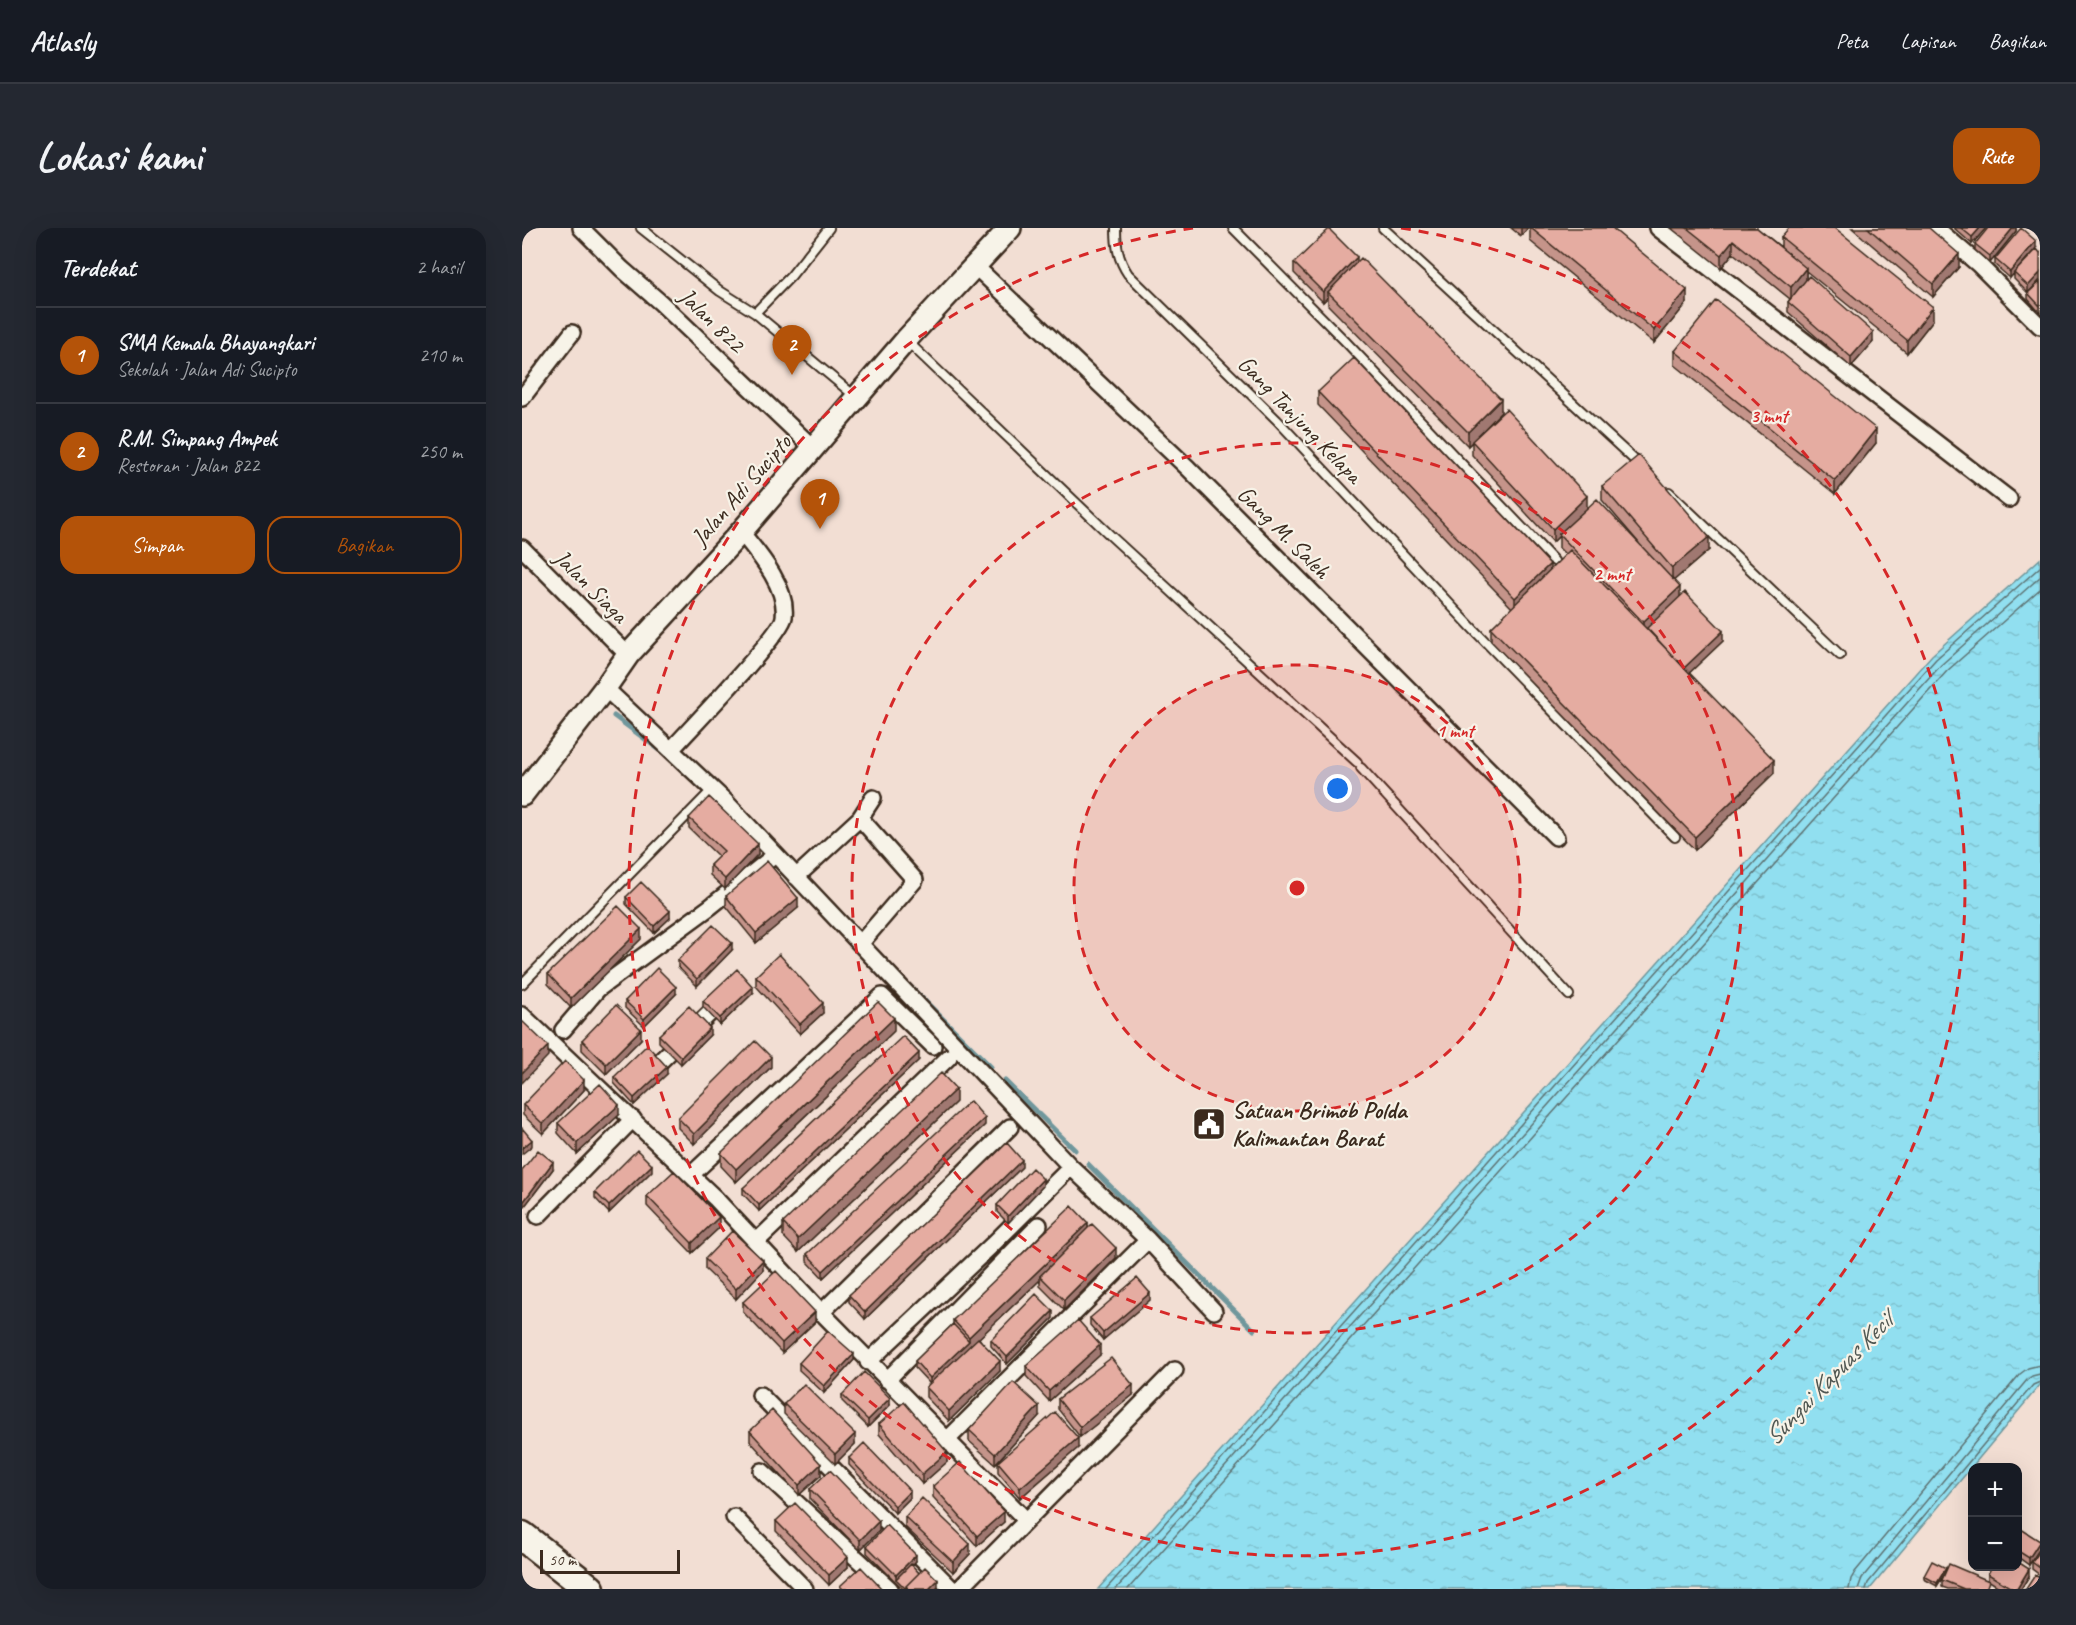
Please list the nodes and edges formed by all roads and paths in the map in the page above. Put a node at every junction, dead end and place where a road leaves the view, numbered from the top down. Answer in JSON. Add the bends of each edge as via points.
{"nodes":[{"id":1,"x":580,"y":228,"type":"edge"},
{"id":2,"x":640,"y":228,"type":"edge"},
{"id":3,"x":829,"y":228,"type":"edge"},
{"id":4,"x":1116,"y":228,"type":"edge"},
{"id":5,"x":1233,"y":228,"type":"edge"},
{"id":6,"x":1383,"y":228,"type":"edge"},
{"id":7,"x":1658,"y":228,"type":"edge"},
{"id":8,"x":1935,"y":228,"type":"edge"},
{"id":9,"x":1006,"y":230,"type":"edge"},
{"id":10,"x":975,"y":266,"type":"junction"},
{"id":11,"x":755,"y":314,"type":"junction"},
{"id":12,"x":2040,"y":326,"type":"edge"},
{"id":13,"x":572,"y":333,"type":"dead end"},
{"id":14,"x":906,"y":340,"type":"junction"},
{"id":15,"x":522,"y":398,"type":"edge"},
{"id":16,"x":857,"y":398,"type":"junction"},
{"id":17,"x":812,"y":447,"type":"junction"},
{"id":18,"x":1652,"y":476,"type":"edge"},
{"id":19,"x":1660,"y":483,"type":"edge"},
{"id":20,"x":2009,"y":499,"type":"dead end"},
{"id":21,"x":741,"y":532,"type":"junction"},
{"id":22,"x":522,"y":548,"type":"edge"},
{"id":23,"x":1554,"y":561,"type":"dead end"},
{"id":24,"x":628,"y":655,"type":"junction"},
{"id":25,"x":1840,"y":655,"type":"dead end"},
{"id":26,"x":605,"y":688,"type":"junction"},
{"id":27,"x":671,"y":750,"type":"junction"},
{"id":28,"x":713,"y":789,"type":"junction"},
{"id":29,"x":522,"y":795,"type":"edge"},
{"id":30,"x":873,"y":798,"type":"dead end"},
{"id":31,"x":860,"y":818,"type":"junction"},
{"id":32,"x":1556,"y":837,"type":"dead end"},
{"id":33,"x":1675,"y":837,"type":"edge"},
{"id":34,"x":775,"y":855,"type":"junction"},
{"id":35,"x":796,"y":877,"type":"junction"},
{"id":36,"x":860,"y":944,"type":"junction"},
{"id":37,"x":522,"y":984,"type":"edge"},
{"id":38,"x":1569,"y":995,"type":"dead end"},
{"id":39,"x":714,"y":1009,"type":"edge"},
{"id":40,"x":522,"y":1015,"type":"edge"},
{"id":41,"x":564,"y":1030,"type":"dead end"},
{"id":42,"x":933,"y":1046,"type":"dead end"},
{"id":43,"x":949,"y":1057,"type":"dead end"},
{"id":44,"x":625,"y":1095,"type":"junction"},
{"id":45,"x":633,"y":1119,"type":"junction"},
{"id":46,"x":1010,"y":1127,"type":"dead end"},
{"id":47,"x":1071,"y":1167,"type":"junction"},
{"id":48,"x":691,"y":1175,"type":"junction"},
{"id":49,"x":538,"y":1216,"type":"dead end"},
{"id":50,"x":1039,"y":1225,"type":"dead end"},
{"id":51,"x":1148,"y":1240,"type":"junction"},
{"id":52,"x":756,"y":1242,"type":"junction"},
{"id":53,"x":1214,"y":1311,"type":"dead end"},
{"id":54,"x":821,"y":1313,"type":"junction"},
{"id":55,"x":868,"y":1362,"type":"junction"},
{"id":56,"x":1174,"y":1370,"type":"dead end"},
{"id":57,"x":887,"y":1380,"type":"junction"},
{"id":58,"x":760,"y":1395,"type":"dead end"},
{"id":59,"x":946,"y":1441,"type":"junction"},
{"id":60,"x":762,"y":1471,"type":"dead end"},
{"id":61,"x":734,"y":1517,"type":"dead end"},
{"id":62,"x":1026,"y":1520,"type":"junction"},
{"id":63,"x":522,"y":1536,"type":"edge"},
{"id":64,"x":590,"y":1589,"type":"edge"},
{"id":65,"x":805,"y":1589,"type":"edge"},
{"id":66,"x":890,"y":1589,"type":"edge"},
{"id":67,"x":952,"y":1589,"type":"edge"},
{"id":68,"x":958,"y":1589,"type":"edge"}],
"edges":[{"from":1,"to":17,"type":"street","name":"Jalan 822"},
{"from":2,"to":11,"type":"lane"},
{"from":3,"to":11,"type":"lane"},
{"from":4,"to":33,"type":"lane","name":"Gang Tanjung Kelapa","via":[[1119,261],[1128,274],[1277,420]]},
{"from":5,"to":23,"type":"lane"},
{"from":6,"to":18,"type":"lane"},
{"from":7,"to":20,"type":"street"},
{"from":8,"to":12,"type":"street","via":[[1978,264]]},
{"from":9,"to":10,"type":"main road","name":"Jalan Adi Sucipto"},
{"from":10,"to":14,"type":"main road","name":"Jalan Adi Sucipto"},
{"from":10,"to":32,"type":"street","name":"Gang M. Saleh","via":[[1188,468]]},
{"from":11,"to":16,"type":"lane"},
{"from":13,"to":15,"type":"street"},
{"from":14,"to":16,"type":"main road","name":"Jalan Adi Sucipto"},
{"from":14,"to":38,"type":"lane","via":[[1359,765]]},
{"from":16,"to":17,"type":"main road","name":"Jalan Adi Sucipto"},
{"from":17,"to":21,"type":"main road","name":"Jalan Adi Sucipto"},
{"from":19,"to":25,"type":"lane"},
{"from":21,"to":24,"type":"main road","name":"Jalan Adi Sucipto"},
{"from":21,"to":27,"type":"street","via":[[768,566],[782,597],[784,620]]},
{"from":22,"to":24,"type":"street","name":"Jalan Siaga"},
{"from":24,"to":26,"type":"main road","name":"Jalan Adi Sucipto"},
{"from":26,"to":27,"type":"street"},
{"from":26,"to":29,"type":"main road","name":"Jalan Adi Sucipto"},
{"from":27,"to":28,"type":"street"},
{"from":28,"to":34,"type":"street"},
{"from":28,"to":37,"type":"lane"},
{"from":30,"to":31,"type":"street"},
{"from":31,"to":35,"type":"street"},
{"from":31,"to":36,"type":"street","via":[[915,879]]},
{"from":34,"to":35,"type":"street"},
{"from":34,"to":41,"type":"street","via":[[598,989]]},
{"from":35,"to":36,"type":"street"},
{"from":36,"to":47,"type":"street"},
{"from":39,"to":44,"type":"street"},
{"from":40,"to":44,"type":"street"},
{"from":42,"to":48,"type":"street","via":[[882,996]]},
{"from":43,"to":52,"type":"street"},
{"from":44,"to":45,"type":"street"},
{"from":45,"to":48,"type":"street"},
{"from":45,"to":49,"type":"street"},
{"from":46,"to":54,"type":"street"},
{"from":47,"to":51,"type":"street"},
{"from":47,"to":55,"type":"street"},
{"from":48,"to":52,"type":"street"},
{"from":50,"to":57,"type":"street"},
{"from":51,"to":53,"type":"street"},
{"from":51,"to":59,"type":"street"},
{"from":52,"to":54,"type":"street"},
{"from":54,"to":55,"type":"street"},
{"from":55,"to":57,"type":"street"},
{"from":56,"to":62,"type":"street"},
{"from":57,"to":59,"type":"street"},
{"from":58,"to":67,"type":"street"},
{"from":59,"to":62,"type":"street"},
{"from":60,"to":66,"type":"street"},
{"from":61,"to":65,"type":"street"},
{"from":62,"to":68,"type":"street"},
{"from":63,"to":64,"type":"highway"}]}
